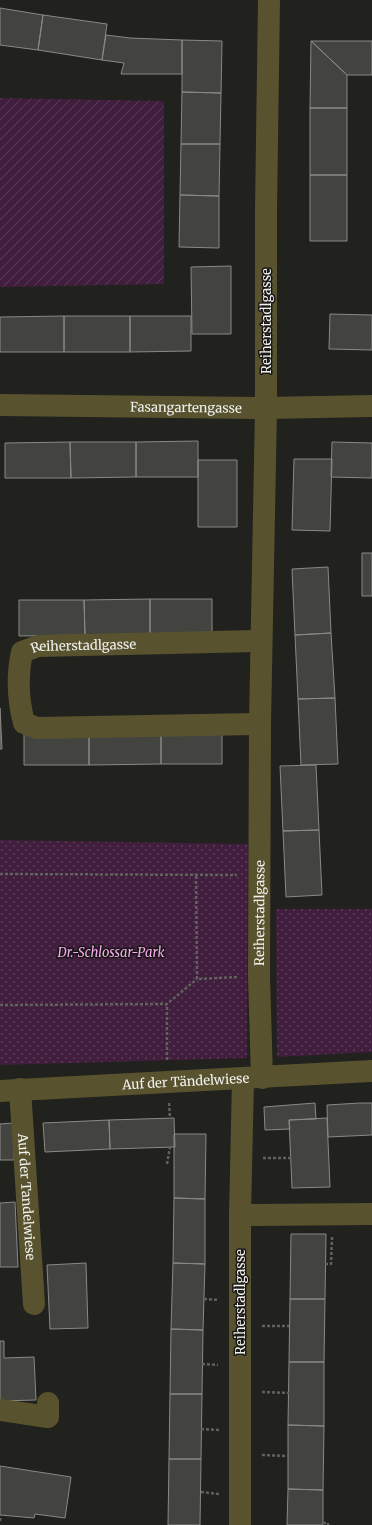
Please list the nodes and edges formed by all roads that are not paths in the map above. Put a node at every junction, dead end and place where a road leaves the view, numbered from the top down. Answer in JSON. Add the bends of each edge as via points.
{"nodes":[{"id":1,"x":269,"y":0,"type":"edge"},
{"id":2,"x":0,"y":405,"type":"edge"},
{"id":3,"x":372,"y":406,"type":"edge"},
{"id":4,"x":266,"y":408,"type":"junction"},
{"id":5,"x":261,"y":641,"type":"junction"},
{"id":6,"x":260,"y":724,"type":"junction"},
{"id":7,"x":372,"y":1071,"type":"edge"},
{"id":8,"x":252,"y":1078,"type":"junction"},
{"id":9,"x":10,"y":1090,"type":"edge"},
{"id":10,"x":372,"y":1214,"type":"edge"},
{"id":11,"x":240,"y":1215,"type":"junction"},
{"id":12,"x":34,"y":1304,"type":"dead end"},
{"id":13,"x":48,"y":1403,"type":"dead end"},
{"id":14,"x":0,"y":1410,"type":"edge"},
{"id":15,"x":240,"y":1525,"type":"edge"}],
"edges":[{"from":1,"to":4,"type":"street","name":"Reiherstadlgasse"},
{"from":2,"to":4,"type":"street","name":"Fasangartengasse"},
{"from":3,"to":4,"type":"street","name":"Fasangartengasse"},
{"from":4,"to":5,"type":"street","name":"Reiherstadlgasse"},
{"from":5,"to":6,"type":"street","name":"Reiherstadlgasse"},
{"from":5,"to":6,"type":"street","name":"Reiherstadlgasse","via":[[38,646],[22,652],[19,666],[20,709],[24,723],[37,728]]},
{"from":6,"to":8,"type":"street","name":"Reiherstadlgasse","via":[[259,976]]},
{"from":7,"to":8,"type":"street","name":"Auf der Tändelwiese"},
{"from":8,"to":9,"type":"street","name":"Auf der Tändelwiese"},
{"from":8,"to":11,"type":"street","name":"Reiherstadlgasse"},
{"from":9,"to":12,"type":"street","name":"Auf der Tandelwiese"},
{"from":10,"to":11,"type":"street"},
{"from":11,"to":15,"type":"street","name":"Reiherstadlgasse"},
{"from":13,"to":14,"type":"street","via":[[48,1417]]}]}
